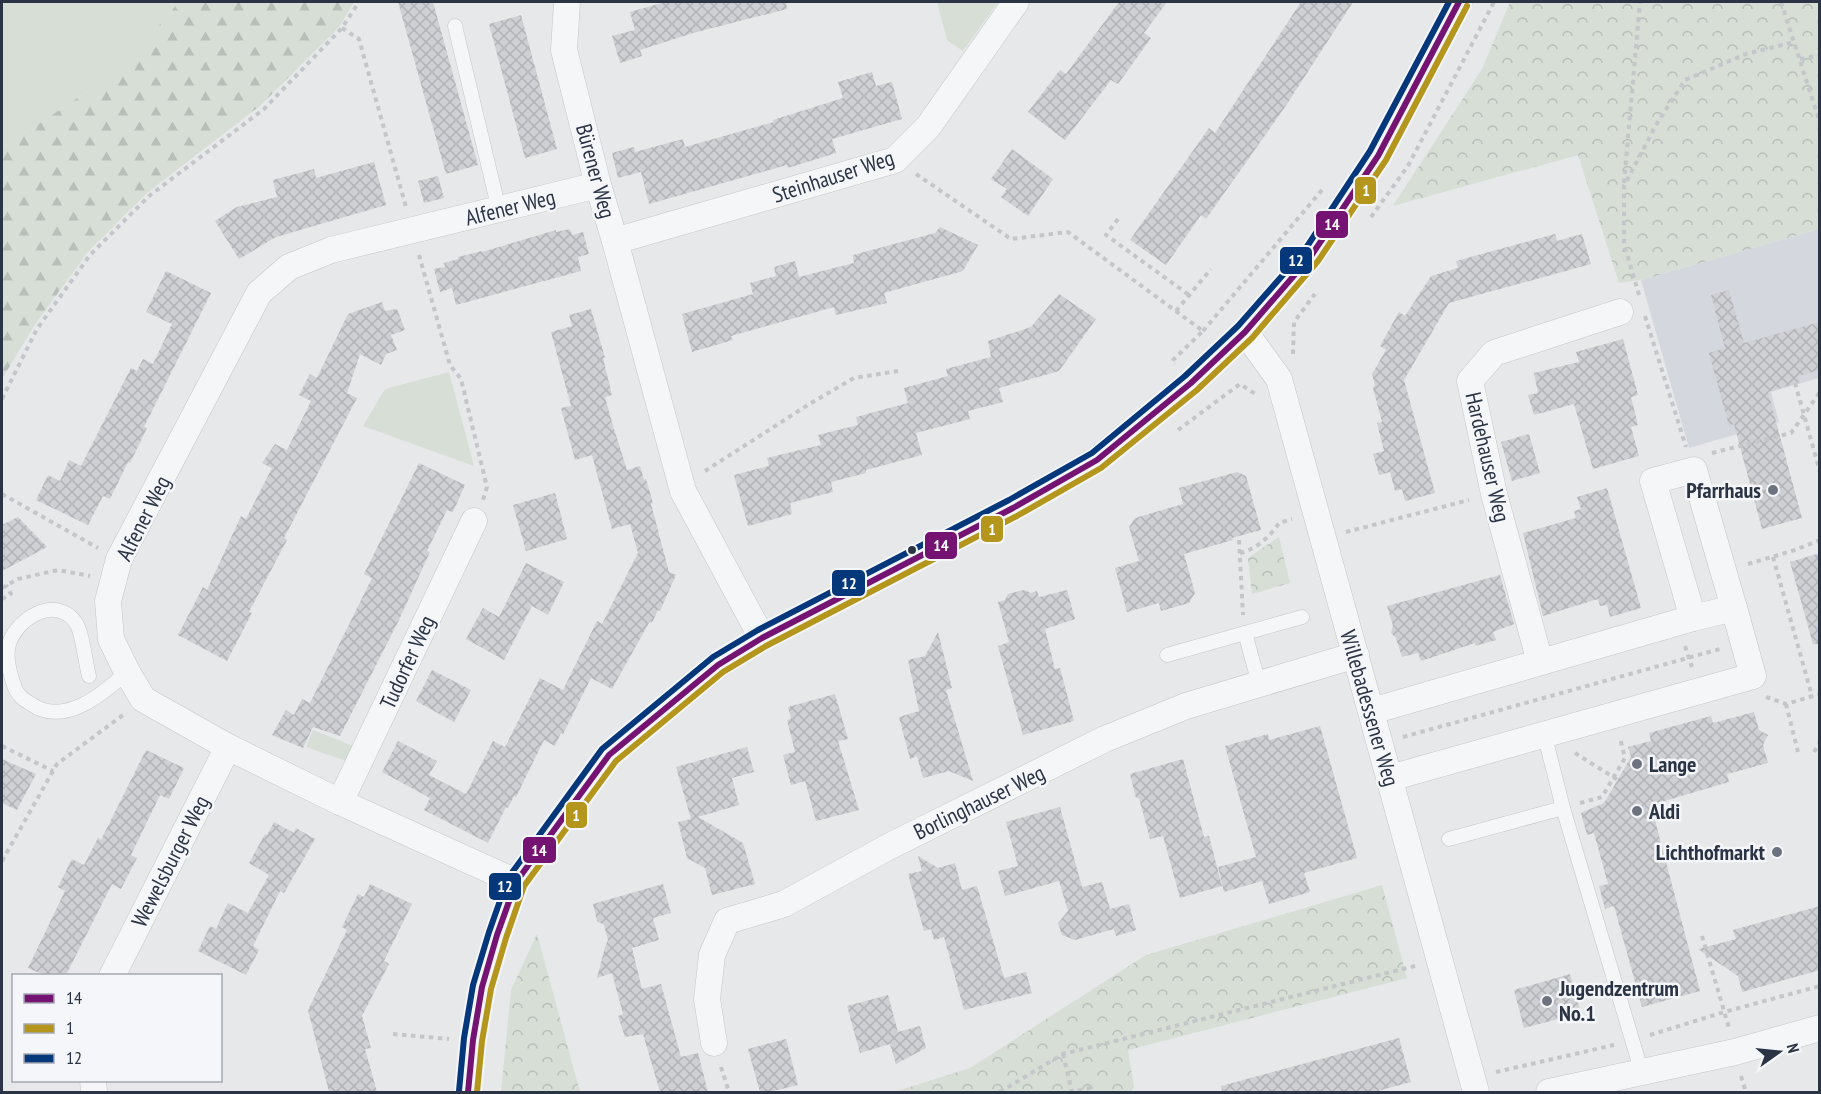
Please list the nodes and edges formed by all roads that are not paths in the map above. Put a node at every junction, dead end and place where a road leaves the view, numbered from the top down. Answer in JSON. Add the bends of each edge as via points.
{"nodes":[{"id":1,"x":567,"y":2,"type":"edge"},
{"id":2,"x":1016,"y":2,"type":"edge"},
{"id":3,"x":1460,"y":2,"type":"edge"},
{"id":4,"x":455,"y":26,"type":"dead end"},
{"id":5,"x":598,"y":185,"type":"junction"},
{"id":6,"x":499,"y":210,"type":"junction"},
{"id":7,"x":615,"y":241,"type":"junction"},
{"id":8,"x":1631,"y":309,"type":"road end"},
{"id":9,"x":1245,"y":332,"type":"junction"},
{"id":10,"x":474,"y":521,"type":"road end"},
{"id":11,"x":1734,"y":608,"type":"junction"},
{"id":12,"x":1302,"y":617,"type":"dead end"},
{"id":13,"x":1685,"y":620,"type":"junction"},
{"id":14,"x":1245,"y":633,"type":"junction"},
{"id":15,"x":762,"y":638,"type":"junction"},
{"id":16,"x":1356,"y":655,"type":"junction"},
{"id":17,"x":1167,"y":656,"type":"dead end"},
{"id":18,"x":1540,"y":662,"type":"junction"},
{"id":19,"x":127,"y":672,"type":"junction"},
{"id":20,"x":89,"y":676,"type":"dead end"},
{"id":21,"x":1259,"y":684,"type":"junction"},
{"id":22,"x":1372,"y":711,"type":"junction"},
{"id":23,"x":1552,"y":731,"type":"junction"},
{"id":24,"x":228,"y":747,"type":"junction"},
{"id":25,"x":1390,"y":778,"type":"junction"},
{"id":26,"x":340,"y":802,"type":"junction"},
{"id":27,"x":1563,"y":808,"type":"junction"},
{"id":28,"x":1449,"y":839,"type":"dead end"},
{"id":29,"x":516,"y":882,"type":"junction"},
{"id":30,"x":113,"y":974,"type":"edge"},
{"id":31,"x":1820,"y":1028,"type":"edge"},
{"id":32,"x":714,"y":1043,"type":"dead end"},
{"id":33,"x":1642,"y":1072,"type":"junction"},
{"id":34,"x":468,"y":1092,"type":"edge"},
{"id":35,"x":1476,"y":1092,"type":"edge"},
{"id":36,"x":1549,"y":1092,"type":"edge"}],
"edges":[{"from":1,"to":5,"type":"street","name":"Bürener Weg","via":[[564,50]]},
{"from":2,"to":7,"type":"street","name":"Steinhauser Weg","via":[[928,127],[895,160]]},
{"from":3,"to":9,"type":"street","via":[[1378,156],[1311,256]]},
{"from":4,"to":6,"type":"lane"},
{"from":5,"to":6,"type":"street","name":"Alfener Weg"},
{"from":5,"to":7,"type":"street","name":"Bürener Weg"},
{"from":6,"to":19,"type":"street","name":"Alfener Weg","via":[[331,250],[288,267],[259,293],[119,560],[108,601],[111,639]]},
{"from":7,"to":15,"type":"street","name":"Bürener Weg","via":[[681,486]]},
{"from":8,"to":18,"type":"street","name":"Hardehauser Weg","via":[[1494,353],[1470,381],[1494,494]]},
{"from":9,"to":15,"type":"street","via":[[1191,383],[1097,460]]},
{"from":9,"to":16,"type":"street","name":"Willebadessener Weg","via":[[1279,379]]},
{"from":10,"to":26,"type":"street","name":"Tudorfer Weg"},
{"from":11,"to":13,"type":"street"},
{"from":11,"to":13,"type":"street","via":[[1692,464],[1653,481]]},
{"from":11,"to":23,"type":"street","via":[[1753,676]]},
{"from":12,"to":14,"type":"lane"},
{"from":13,"to":18,"type":"street"},
{"from":14,"to":17,"type":"lane"},
{"from":14,"to":21,"type":"lane"},
{"from":15,"to":29,"type":"street","via":[[718,665],[609,755]]},
{"from":16,"to":21,"type":"street","name":"Borlinghauser Weg"},
{"from":16,"to":22,"type":"street","name":"Willebadessener Weg"},
{"from":18,"to":22,"type":"street"},
{"from":19,"to":20,"type":"lane","via":[[84,705],[62,711],[39,710],[19,697],[10,675],[8,649],[15,630],[27,618],[46,609],[64,612],[77,624]]},
{"from":19,"to":24,"type":"street","name":"Alfener Weg","via":[[143,699]]},
{"from":21,"to":32,"type":"street","name":"Borlinghauser Weg","via":[[1186,706],[1105,739],[890,846],[784,904],[727,921],[712,954],[707,999]]},
{"from":22,"to":25,"type":"street","name":"Willebadessener Weg"},
{"from":23,"to":25,"type":"street"},
{"from":23,"to":27,"type":"lane"},
{"from":24,"to":26,"type":"street","name":"Alfener Weg"},
{"from":24,"to":30,"type":"street","name":"Wewelsburger Weg"},
{"from":25,"to":35,"type":"street","name":"Willebadessener Weg"},
{"from":26,"to":29,"type":"street","name":"Alfener Weg"},
{"from":27,"to":28,"type":"lane"},
{"from":27,"to":33,"type":"lane"},
{"from":29,"to":34,"type":"street","via":[[482,987]]},
{"from":31,"to":33,"type":"street"},
{"from":33,"to":36,"type":"street"}]}
